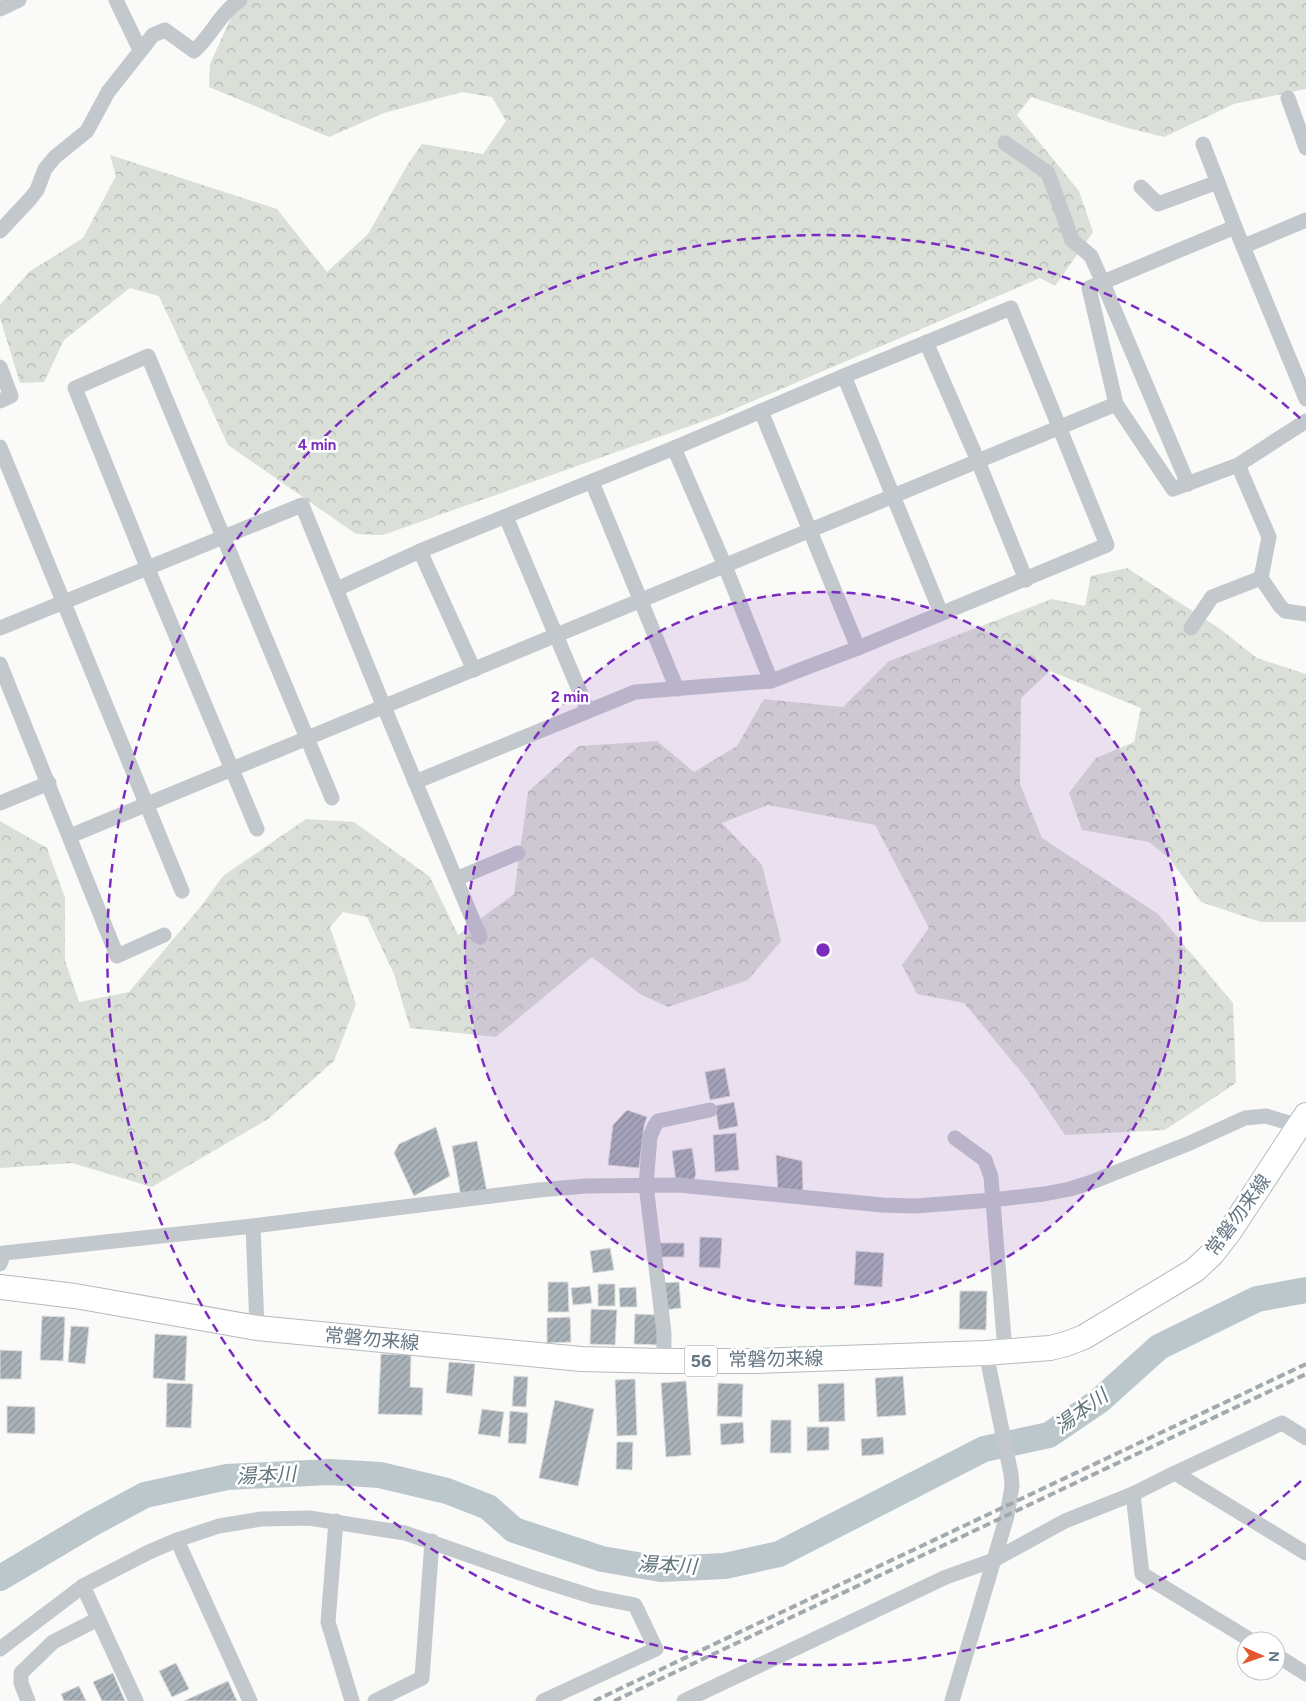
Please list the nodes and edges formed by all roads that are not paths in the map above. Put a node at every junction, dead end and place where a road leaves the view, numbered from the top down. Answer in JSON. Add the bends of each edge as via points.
{"nodes":[{"id":1,"x":20,"y":0,"type":"edge"},
{"id":2,"x":116,"y":0,"type":"edge"},
{"id":3,"x":240,"y":0,"type":"edge"},
{"id":4,"x":0,"y":9,"type":"edge"},
{"id":5,"x":140,"y":50,"type":"junction"},
{"id":6,"x":1288,"y":98,"type":"dead end"},
{"id":7,"x":1005,"y":143,"type":"dead end"},
{"id":8,"x":1203,"y":144,"type":"dead end"},
{"id":9,"x":1306,"y":148,"type":"edge"},
{"id":10,"x":1218,"y":182,"type":"junction"},
{"id":11,"x":1141,"y":187,"type":"dead end"},
{"id":12,"x":1306,"y":220,"type":"edge"},
{"id":13,"x":1235,"y":227,"type":"junction"},
{"id":14,"x":0,"y":231,"type":"edge"},
{"id":15,"x":1244,"y":246,"type":"junction"},
{"id":16,"x":1103,"y":283,"type":"junction"},
{"id":17,"x":926,"y":342,"type":"junction"},
{"id":18,"x":0,"y":367,"type":"edge"},
{"id":19,"x":844,"y":376,"type":"junction"},
{"id":20,"x":1306,"y":399,"type":"edge"},
{"id":21,"x":0,"y":401,"type":"edge"},
{"id":22,"x":1116,"y":404,"type":"junction"},
{"id":23,"x":762,"y":411,"type":"junction"},
{"id":24,"x":1306,"y":421,"type":"edge"},
{"id":25,"x":1060,"y":428,"type":"junction"},
{"id":26,"x":0,"y":447,"type":"edge"},
{"id":27,"x":674,"y":448,"type":"junction"},
{"id":28,"x":978,"y":461,"type":"junction"},
{"id":29,"x":1238,"y":465,"type":"junction"},
{"id":30,"x":592,"y":482,"type":"junction"},
{"id":31,"x":1188,"y":484,"type":"junction"},
{"id":32,"x":893,"y":497,"type":"junction"},
{"id":33,"x":506,"y":517,"type":"junction"},
{"id":34,"x":810,"y":531,"type":"junction"},
{"id":35,"x":224,"y":536,"type":"junction"},
{"id":36,"x":420,"y":551,"type":"junction"},
{"id":37,"x":724,"y":566,"type":"junction"},
{"id":38,"x":148,"y":569,"type":"junction"},
{"id":39,"x":1261,"y":578,"type":"junction"},
{"id":40,"x":1026,"y":580,"type":"junction"},
{"id":41,"x":337,"y":589,"type":"junction"},
{"id":42,"x":641,"y":601,"type":"junction"},
{"id":43,"x":62,"y":602,"type":"junction"},
{"id":44,"x":941,"y":613,"type":"junction"},
{"id":45,"x":1306,"y":614,"type":"edge"},
{"id":46,"x":0,"y":628,"type":"edge"},
{"id":47,"x":1192,"y":628,"type":"dead end"},
{"id":48,"x":555,"y":636,"type":"junction"},
{"id":49,"x":858,"y":648,"type":"junction"},
{"id":50,"x":0,"y":664,"type":"edge"},
{"id":51,"x":474,"y":670,"type":"junction"},
{"id":52,"x":771,"y":681,"type":"junction"},
{"id":53,"x":676,"y":689,"type":"junction"},
{"id":54,"x":384,"y":707,"type":"junction"},
{"id":55,"x":588,"y":711,"type":"junction"},
{"id":56,"x":308,"y":738,"type":"junction"},
{"id":57,"x":232,"y":770,"type":"junction"},
{"id":58,"x":415,"y":782,"type":"junction"},
{"id":59,"x":48,"y":783,"type":"junction"},
{"id":60,"x":332,"y":798,"type":"dead end"},
{"id":61,"x":0,"y":803,"type":"edge"},
{"id":62,"x":146,"y":805,"type":"junction"},
{"id":63,"x":257,"y":829,"type":"dead end"},
{"id":64,"x":70,"y":836,"type":"junction"},
{"id":65,"x":518,"y":853,"type":"dead end"},
{"id":66,"x":456,"y":879,"type":"junction"},
{"id":67,"x":182,"y":891,"type":"dead end"},
{"id":68,"x":164,"y":935,"type":"dead end"},
{"id":69,"x":480,"y":937,"type":"dead end"},
{"id":70,"x":710,"y":1110,"type":"dead end"},
{"id":71,"x":1302,"y":1121,"type":"edge"},
{"id":72,"x":955,"y":1138,"type":"dead end"},
{"id":73,"x":646,"y":1185,"type":"junction"},
{"id":74,"x":992,"y":1200,"type":"junction"},
{"id":75,"x":253,"y":1226,"type":"junction"},
{"id":76,"x":0,"y":1264,"type":"edge"},
{"id":77,"x":0,"y":1287,"type":"edge"},
{"id":78,"x":257,"y":1328,"type":"junction"},
{"id":79,"x":996,"y":1352,"type":"junction"},
{"id":80,"x":664,"y":1361,"type":"junction"},
{"id":81,"x":1306,"y":1438,"type":"edge"},
{"id":82,"x":1175,"y":1473,"type":"junction"},
{"id":83,"x":1133,"y":1494,"type":"junction"},
{"id":84,"x":336,"y":1521,"type":"junction"},
{"id":85,"x":177,"y":1540,"type":"junction"},
{"id":86,"x":432,"y":1541,"type":"junction"},
{"id":87,"x":1306,"y":1553,"type":"edge"},
{"id":88,"x":994,"y":1560,"type":"junction"},
{"id":89,"x":83,"y":1586,"type":"junction"},
{"id":90,"x":98,"y":1619,"type":"junction"},
{"id":91,"x":1236,"y":1631,"type":"edge"},
{"id":92,"x":0,"y":1648,"type":"edge"},
{"id":93,"x":1286,"y":1662,"type":"edge"},
{"id":94,"x":1306,"y":1674,"type":"edge"},
{"id":95,"x":28,"y":1701,"type":"edge"},
{"id":96,"x":136,"y":1701,"type":"edge"},
{"id":97,"x":250,"y":1701,"type":"edge"},
{"id":98,"x":352,"y":1701,"type":"edge"},
{"id":99,"x":375,"y":1701,"type":"edge"},
{"id":100,"x":542,"y":1701,"type":"edge"},
{"id":101,"x":684,"y":1701,"type":"edge"},
{"id":102,"x":952,"y":1701,"type":"edge"}],
"edges":[{"from":1,"to":4,"type":"street"},
{"from":2,"to":5,"type":"street"},
{"from":3,"to":5,"type":"street","via":[[229,8],[206,41],[194,51],[165,30],[153,35]]},
{"from":5,"to":14,"type":"street","via":[[108,92],[87,131],[55,157],[45,169],[37,190]]},
{"from":6,"to":9,"type":"street"},
{"from":7,"to":16,"type":"street","via":[[1048,173],[1072,240],[1091,256]]},
{"from":8,"to":10,"type":"street"},
{"from":10,"to":11,"type":"street","via":[[1158,204]]},
{"from":10,"to":13,"type":"street"},
{"from":12,"to":15,"type":"street"},
{"from":13,"to":15,"type":"street"},
{"from":13,"to":16,"type":"street"},
{"from":15,"to":20,"type":"street"},
{"from":16,"to":22,"type":"street","via":[[1089,288]]},
{"from":16,"to":31,"type":"street"},
{"from":17,"to":19,"type":"street"},
{"from":17,"to":25,"type":"street","via":[[1010,308]]},
{"from":17,"to":28,"type":"street"},
{"from":18,"to":21,"type":"street","via":[[11,396]]},
{"from":19,"to":23,"type":"street"},
{"from":19,"to":32,"type":"street"},
{"from":22,"to":25,"type":"street"},
{"from":22,"to":31,"type":"street","via":[[1174,490]]},
{"from":23,"to":27,"type":"street"},
{"from":23,"to":34,"type":"street"},
{"from":24,"to":29,"type":"street"},
{"from":25,"to":28,"type":"street"},
{"from":25,"to":40,"type":"street","via":[[1107,545]]},
{"from":26,"to":43,"type":"street"},
{"from":27,"to":30,"type":"street"},
{"from":27,"to":37,"type":"street"},
{"from":28,"to":32,"type":"street"},
{"from":28,"to":40,"type":"street"},
{"from":29,"to":31,"type":"street"},
{"from":29,"to":39,"type":"street","via":[[1269,537]]},
{"from":30,"to":33,"type":"street"},
{"from":30,"to":42,"type":"street"},
{"from":32,"to":34,"type":"street"},
{"from":32,"to":44,"type":"street"},
{"from":33,"to":36,"type":"street"},
{"from":33,"to":48,"type":"street"},
{"from":34,"to":37,"type":"street"},
{"from":34,"to":49,"type":"street"},
{"from":35,"to":38,"type":"street"},
{"from":35,"to":38,"type":"street","via":[[148,356],[75,388]]},
{"from":35,"to":41,"type":"street","via":[[302,505]]},
{"from":35,"to":56,"type":"street"},
{"from":36,"to":41,"type":"street"},
{"from":36,"to":51,"type":"street"},
{"from":37,"to":42,"type":"street"},
{"from":37,"to":52,"type":"street"},
{"from":38,"to":43,"type":"street"},
{"from":38,"to":57,"type":"street"},
{"from":39,"to":45,"type":"street","via":[[1285,611]]},
{"from":39,"to":47,"type":"street","via":[[1212,597]]},
{"from":40,"to":44,"type":"street"},
{"from":41,"to":54,"type":"street"},
{"from":42,"to":48,"type":"street"},
{"from":42,"to":53,"type":"street"},
{"from":43,"to":46,"type":"street"},
{"from":43,"to":62,"type":"street"},
{"from":44,"to":49,"type":"street"},
{"from":48,"to":51,"type":"street"},
{"from":48,"to":55,"type":"street"},
{"from":49,"to":52,"type":"street"},
{"from":50,"to":59,"type":"street"},
{"from":51,"to":54,"type":"street"},
{"from":52,"to":53,"type":"street"},
{"from":53,"to":55,"type":"street","via":[[635,692]]},
{"from":54,"to":56,"type":"street"},
{"from":54,"to":58,"type":"street"},
{"from":55,"to":58,"type":"street"},
{"from":56,"to":57,"type":"street"},
{"from":56,"to":60,"type":"street"},
{"from":57,"to":62,"type":"street"},
{"from":57,"to":63,"type":"street"},
{"from":58,"to":66,"type":"street"},
{"from":59,"to":61,"type":"street"},
{"from":59,"to":64,"type":"street"},
{"from":62,"to":64,"type":"street"},
{"from":62,"to":67,"type":"street"},
{"from":64,"to":68,"type":"street","via":[[117,956]]},
{"from":65,"to":66,"type":"street"},
{"from":66,"to":69,"type":"street"},
{"from":70,"to":73,"type":"street","via":[[658,1121],[650,1137]]},
{"from":71,"to":74,"type":"street","via":[[1266,1116],[1245,1118],[1190,1144],[1092,1182],[1044,1194]]},
{"from":71,"to":79,"type":"main road","name":"常磐勿来線","number":"56","via":[[1230,1231],[1195,1270],[1084,1337],[1050,1348]]},
{"from":72,"to":74,"type":"street","via":[[984,1160],[991,1177]]},
{"from":73,"to":74,"type":"street","via":[[882,1205],[916,1206]]},
{"from":73,"to":75,"type":"street","via":[[539,1190]]},
{"from":73,"to":80,"type":"street","via":[[664,1333]]},
{"from":74,"to":79,"type":"street"},
{"from":75,"to":76,"type":"street","via":[[4,1253]]},
{"from":75,"to":78,"type":"street"},
{"from":77,"to":78,"type":"main road","name":"常磐勿来線","number":"56","via":[[75,1296]]},
{"from":78,"to":80,"type":"main road","name":"常磐勿来線","number":"56","via":[[581,1359]]},
{"from":79,"to":80,"type":"main road","name":"常磐勿来線","number":"56"},
{"from":79,"to":88,"type":"street","via":[[998,1413],[1012,1486]]},
{"from":81,"to":82,"type":"street","via":[[1282,1424]]},
{"from":82,"to":83,"type":"street"},
{"from":82,"to":87,"type":"street"},
{"from":83,"to":88,"type":"street","via":[[1065,1521]]},
{"from":83,"to":91,"type":"street","via":[[1142,1574]]},
{"from":84,"to":85,"type":"street","via":[[261,1519],[219,1526]]},
{"from":84,"to":86,"type":"street"},
{"from":84,"to":98,"type":"street","via":[[328,1622]]},
{"from":85,"to":89,"type":"street"},
{"from":85,"to":97,"type":"street"},
{"from":86,"to":99,"type":"street","via":[[422,1678]]},
{"from":86,"to":100,"type":"street","via":[[594,1597],[635,1605],[656,1650]]},
{"from":88,"to":101,"type":"street","via":[[946,1577]]},
{"from":88,"to":102,"type":"street"},
{"from":89,"to":90,"type":"street"},
{"from":89,"to":92,"type":"street"},
{"from":90,"to":95,"type":"street","via":[[53,1642],[21,1673]]},
{"from":90,"to":96,"type":"street"},
{"from":93,"to":94,"type":"street"}]}
